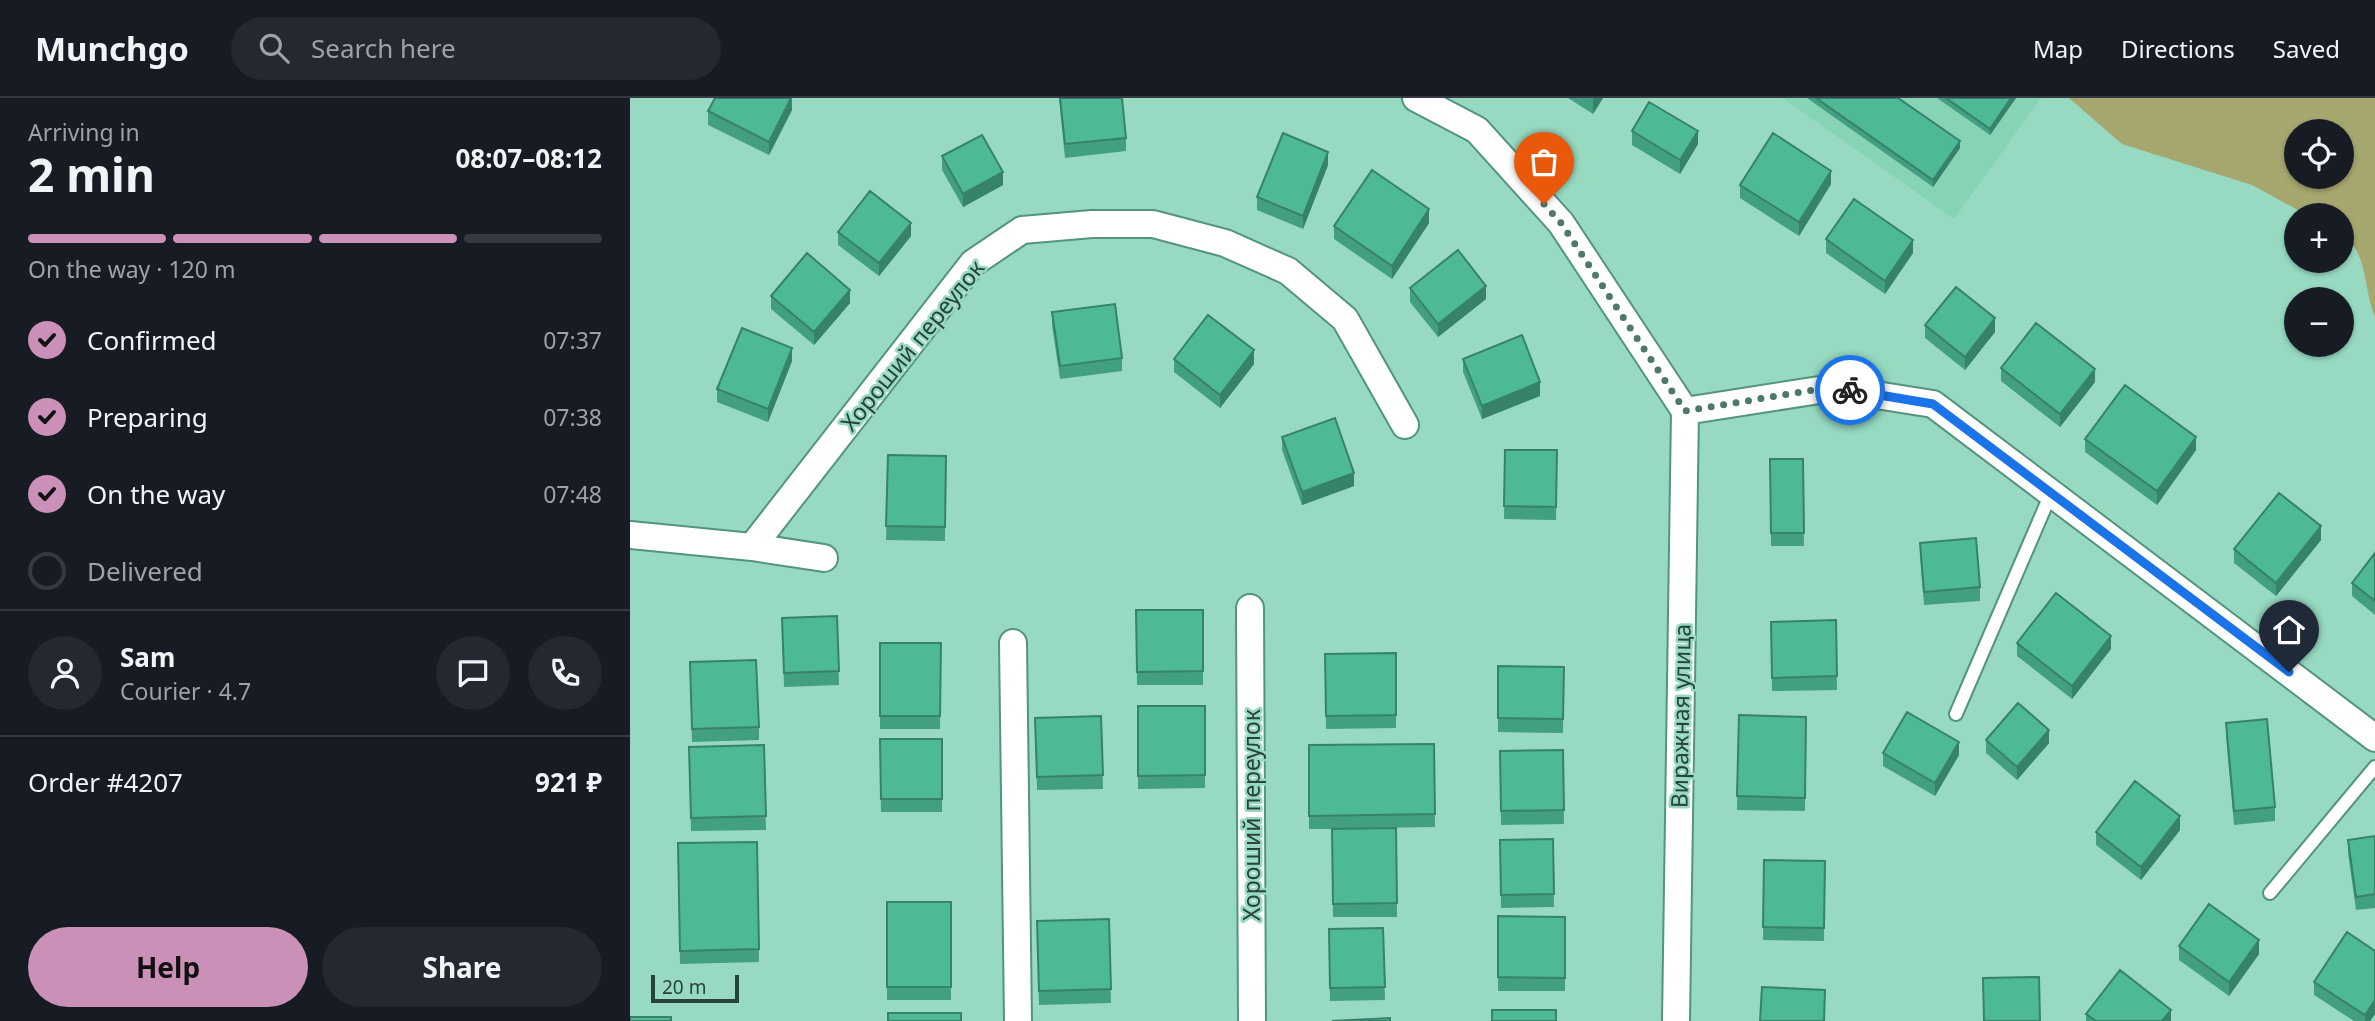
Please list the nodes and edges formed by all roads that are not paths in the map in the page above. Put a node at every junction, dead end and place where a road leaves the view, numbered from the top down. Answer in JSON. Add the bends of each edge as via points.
{"nodes":[{"id":1,"x":1416,"y":98,"type":"edge"},
{"id":2,"x":1685,"y":411,"type":"junction"},
{"id":3,"x":1405,"y":425,"type":"dead end"},
{"id":4,"x":2052,"y":491,"type":"junction"},
{"id":5,"x":630,"y":535,"type":"edge"},
{"id":6,"x":752,"y":547,"type":"junction"},
{"id":7,"x":824,"y":558,"type":"dead end"},
{"id":8,"x":1250,"y":608,"type":"dead end"},
{"id":9,"x":1013,"y":643,"type":"dead end"},
{"id":10,"x":1956,"y":714,"type":"dead end"},
{"id":11,"x":2375,"y":738,"type":"edge"},
{"id":12,"x":2375,"y":767,"type":"edge"},
{"id":13,"x":2270,"y":893,"type":"dead end"},
{"id":14,"x":1018,"y":1021,"type":"edge"},
{"id":15,"x":1252,"y":1021,"type":"edge"},
{"id":16,"x":1676,"y":1021,"type":"edge"}],
"edges":[{"from":1,"to":2,"type":"street","via":[[1477,130],[1561,223]]},
{"from":2,"to":4,"type":"street","via":[[1832,387],[1933,404]]},
{"from":2,"to":16,"type":"street","name":"Виражная улица"},
{"from":3,"to":6,"type":"street","name":"Хороший переулок","via":[[1345,319],[1288,271],[1225,243],[1153,224],[1022,230],[973,263]]},
{"from":4,"to":10,"type":"lane"},
{"from":4,"to":11,"type":"street"},
{"from":5,"to":6,"type":"street"},
{"from":6,"to":7,"type":"street"},
{"from":8,"to":15,"type":"street","name":"Хороший переулок"},
{"from":9,"to":14,"type":"street"},
{"from":12,"to":13,"type":"lane"}]}
